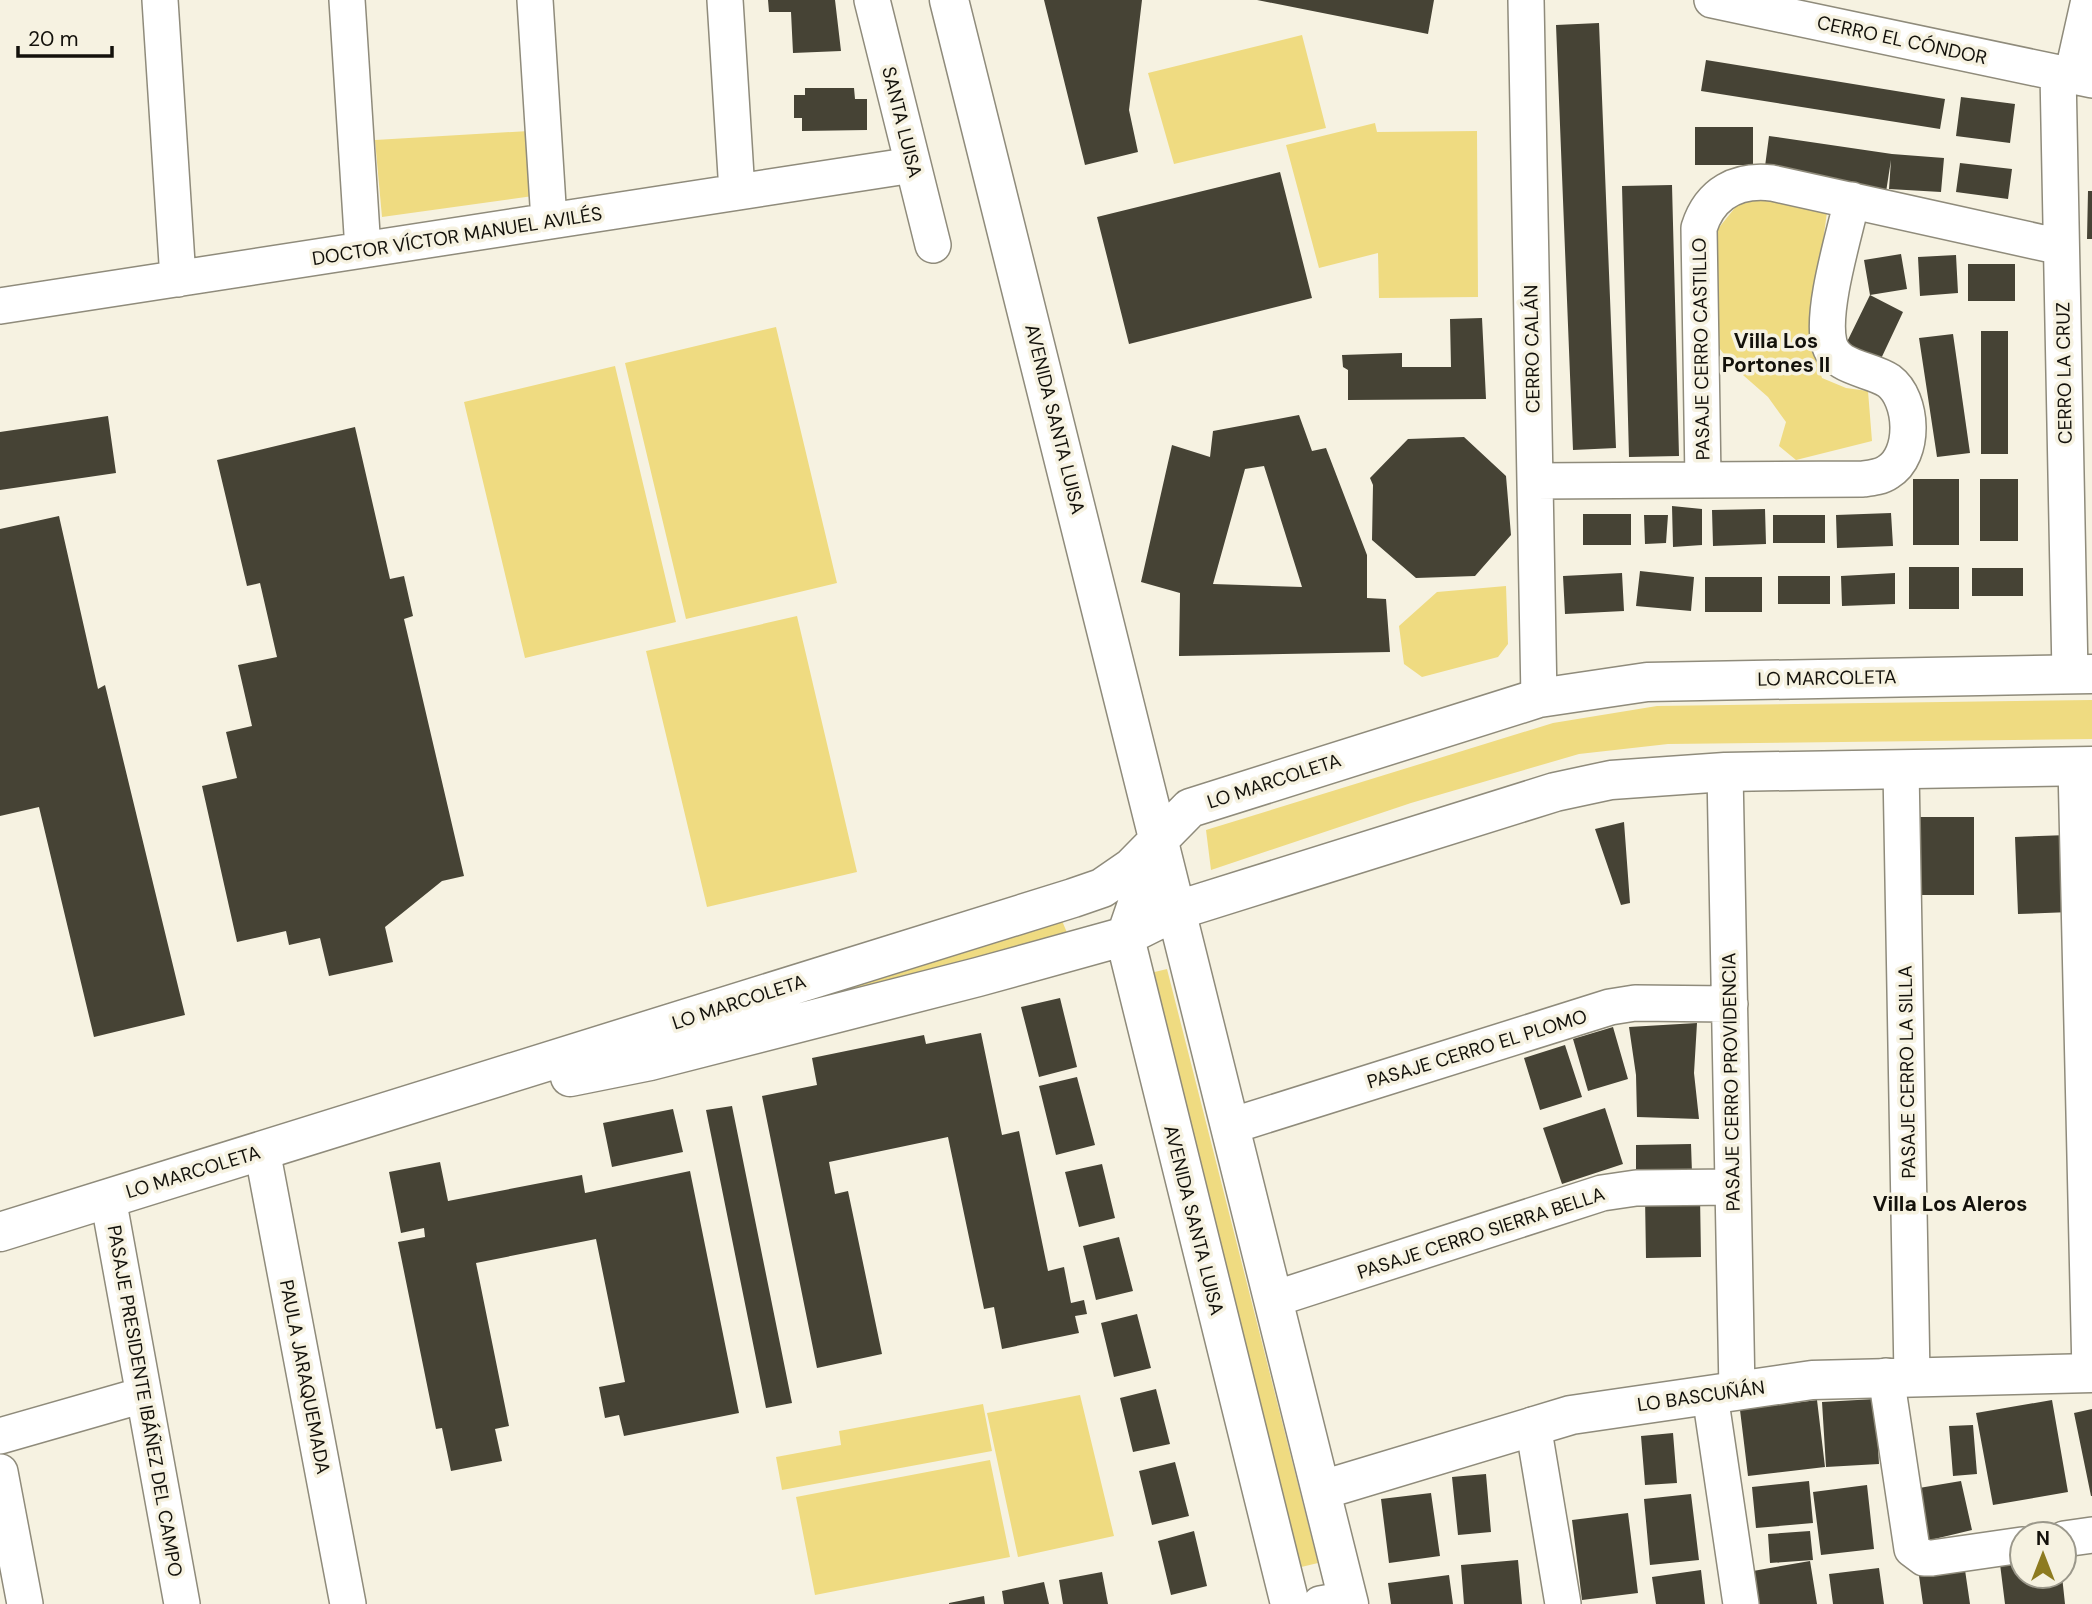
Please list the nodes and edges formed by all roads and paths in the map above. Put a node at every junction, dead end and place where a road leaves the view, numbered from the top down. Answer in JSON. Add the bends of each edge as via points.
{"nodes":[{"id":1,"x":160,"y":0,"type":"edge"},
{"id":2,"x":347,"y":0,"type":"edge"},
{"id":3,"x":535,"y":0,"type":"edge"},
{"id":4,"x":725,"y":0,"type":"edge"},
{"id":5,"x":872,"y":0,"type":"edge"},
{"id":6,"x":949,"y":0,"type":"edge"},
{"id":7,"x":1526,"y":0,"type":"edge"},
{"id":8,"x":1712,"y":0,"type":"edge"},
{"id":9,"x":2089,"y":0,"type":"edge"},
{"id":10,"x":1769,"y":6,"type":"edge"},
{"id":11,"x":2074,"y":76,"type":"edge"},
{"id":12,"x":913,"y":165,"type":"junction"},
{"id":13,"x":737,"y":192,"type":"junction"},
{"id":14,"x":1852,"y":200,"type":"junction"},
{"id":15,"x":549,"y":221,"type":"junction"},
{"id":16,"x":933,"y":245,"type":"dead end"},
{"id":17,"x":2061,"y":247,"type":"junction"},
{"id":18,"x":363,"y":250,"type":"junction"},
{"id":19,"x":178,"y":279,"type":"junction"},
{"id":20,"x":0,"y":306,"type":"edge"},
{"id":21,"x":2079,"y":471,"type":"edge"},
{"id":22,"x":1703,"y":480,"type":"junction"},
{"id":23,"x":1535,"y":481,"type":"junction"},
{"id":24,"x":2081,"y":674,"type":"edge"},
{"id":25,"x":1539,"y":698,"type":"junction"},
{"id":26,"x":2084,"y":766,"type":"edge"},
{"id":27,"x":1901,"y":769,"type":"junction"},
{"id":28,"x":1725,"y":772,"type":"junction"},
{"id":29,"x":1160,"y":838,"type":"junction"},
{"id":30,"x":1178,"y":910,"type":"junction"},
{"id":31,"x":1126,"y":936,"type":"junction"},
{"id":32,"x":1730,"y":1004,"type":"junction"},
{"id":33,"x":506,"y":1074,"type":"junction"},
{"id":34,"x":1231,"y":1126,"type":"junction"},
{"id":35,"x":262,"y":1150,"type":"junction"},
{"id":36,"x":1733,"y":1187,"type":"junction"},
{"id":37,"x":108,"y":1198,"type":"junction"},
{"id":38,"x":0,"y":1232,"type":"edge"},
{"id":39,"x":1274,"y":1299,"type":"junction"},
{"id":40,"x":2091,"y":1373,"type":"edge"},
{"id":41,"x":1899,"y":1376,"type":"junction"},
{"id":42,"x":1723,"y":1393,"type":"junction"},
{"id":43,"x":143,"y":1395,"type":"junction"},
{"id":44,"x":1533,"y":1424,"type":"junction"},
{"id":45,"x":0,"y":1436,"type":"edge"},
{"id":46,"x":0,"y":1472,"type":"edge"},
{"id":47,"x":1321,"y":1490,"type":"junction"},
{"id":48,"x":2008,"y":1547,"type":"edge"},
{"id":49,"x":1339,"y":1602,"type":"edge"},
{"id":50,"x":25,"y":1604,"type":"edge"},
{"id":51,"x":182,"y":1604,"type":"edge"},
{"id":52,"x":348,"y":1604,"type":"edge"},
{"id":53,"x":1290,"y":1604,"type":"edge"},
{"id":54,"x":1563,"y":1604,"type":"edge"},
{"id":55,"x":1741,"y":1604,"type":"edge"}],
"edges":[{"from":1,"to":19,"type":"street"},
{"from":2,"to":18,"type":"street"},
{"from":3,"to":15,"type":"street"},
{"from":4,"to":13,"type":"street"},
{"from":5,"to":12,"type":"street","name":"SANTA LUISA"},
{"from":6,"to":29,"type":"main road","name":"AVENIDA SANTA LUISA"},
{"from":7,"to":23,"type":"street","name":"CERRO CALÁN"},
{"from":8,"to":10,"type":"street","name":"CERRO EL CÓNDOR"},
{"from":9,"to":11,"type":"street","name":"CERRO LA CRUZ"},
{"from":10,"to":11,"type":"street","name":"CERRO EL CÓNDOR"},
{"from":11,"to":17,"type":"street","name":"CERRO LA CRUZ"},
{"from":12,"to":13,"type":"street","name":"DOCTOR VÍCTOR MANUEL AVILÉS"},
{"from":12,"to":16,"type":"street","name":"SANTA LUISA"},
{"from":13,"to":15,"type":"street","name":"DOCTOR VÍCTOR MANUEL AVILÉS"},
{"from":14,"to":17,"type":"street","name":"PASAJE CERRO CASTILLO"},
{"from":14,"to":22,"type":"street","name":"PASAJE CERRO CASTILLO","via":[[1747,182],[1722,193],[1705,213],[1699,235]]},
{"from":14,"to":22,"type":"street","name":"PASAJE CERRO CASTILLO","via":[[1828,319],[1829,342],[1839,360],[1888,380],[1903,396],[1907,427],[1903,453],[1889,472],[1863,479]]},
{"from":15,"to":18,"type":"street","name":"DOCTOR VÍCTOR MANUEL AVILÉS"},
{"from":17,"to":21,"type":"street","name":"CERRO LA CRUZ"},
{"from":18,"to":19,"type":"street","name":"DOCTOR VÍCTOR MANUEL AVILÉS"},
{"from":19,"to":20,"type":"street","name":"DOCTOR VÍCTOR MANUEL AVILÉS"},
{"from":21,"to":24,"type":"street","name":"CERRO LA CRUZ"},
{"from":22,"to":23,"type":"street","name":"PASAJE CERRO CASTILLO"},
{"from":23,"to":25,"type":"street","name":"CERRO CALÁN"},
{"from":24,"to":25,"type":"main road","name":"LO MARCOLETA","via":[[1647,682]]},
{"from":25,"to":29,"type":"main road","name":"LO MARCOLETA","via":[[1190,808]]},
{"from":26,"to":27,"type":"main road","name":"LO MARCOLETA"},
{"from":26,"to":40,"type":"street"},
{"from":27,"to":28,"type":"main road","name":"LO MARCOLETA"},
{"from":27,"to":41,"type":"street","name":"PASAJE CERRO LA SILLA"},
{"from":28,"to":30,"type":"main road","name":"LO MARCOLETA","via":[[1645,775],[1583,785]]},
{"from":28,"to":32,"type":"street","name":"PASAJE CERRO PROVIDENCIA"},
{"from":29,"to":30,"type":"main road","name":"AVENIDA SANTA LUISA"},
{"from":29,"to":31,"type":"main road","name":"AVENIDA SANTA LUISA"},
{"from":29,"to":33,"type":"main road","name":"LO MARCOLETA","via":[[1131,868],[1102,888]]},
{"from":30,"to":31,"type":"main road","name":"LO MARCOLETA"},
{"from":30,"to":34,"type":"main road","name":"AVENIDA SANTA LUISA"},
{"from":31,"to":33,"type":"main road","name":"LO MARCOLETA","via":[[650,1061],[558,1080]]},
{"from":31,"to":53,"type":"main road","name":"AVENIDA SANTA LUISA"},
{"from":32,"to":34,"type":"street","name":"PASAJE CERRO EL PLOMO","via":[[1610,1007]]},
{"from":32,"to":36,"type":"street","name":"PASAJE CERRO PROVIDENCIA"},
{"from":33,"to":35,"type":"main road","name":"LO MARCOLETA"},
{"from":34,"to":39,"type":"main road","name":"AVENIDA SANTA LUISA"},
{"from":35,"to":37,"type":"main road","name":"LO MARCOLETA"},
{"from":35,"to":52,"type":"street","name":"PAULA JARAQUEMADA"},
{"from":36,"to":39,"type":"street","name":"PASAJE CERRO SIERRA BELLA","via":[[1602,1192]]},
{"from":36,"to":42,"type":"street","name":"PASAJE CERRO PROVIDENCIA"},
{"from":37,"to":38,"type":"main road","name":"LO MARCOLETA"},
{"from":37,"to":43,"type":"street","name":"PASAJE PRESIDENTE IBÁÑEZ DEL CAMPO"},
{"from":39,"to":47,"type":"main road","name":"AVENIDA SANTA LUISA"},
{"from":40,"to":41,"type":"main road","name":"LO BASCUÑÁN"},
{"from":41,"to":42,"type":"main road","name":"LO BASCUÑÁN","via":[[1812,1380]]},
{"from":41,"to":48,"type":"street","name":"PASAJE CERRO LA SILLA","via":[[1912,1549],[1932,1559]]},
{"from":42,"to":44,"type":"main road","name":"LO BASCUÑÁN"},
{"from":42,"to":55,"type":"street","name":"PASAJE CERRO PROVIDENCIA"},
{"from":43,"to":45,"type":"street"},
{"from":43,"to":51,"type":"street","name":"PASAJE PRESIDENTE IBÁÑEZ DEL CAMPO"},
{"from":44,"to":47,"type":"main road","name":"LO BASCUÑÁN"},
{"from":44,"to":54,"type":"street"},
{"from":46,"to":50,"type":"street"},
{"from":47,"to":49,"type":"main road","name":"AVENIDA SANTA LUISA"}]}
